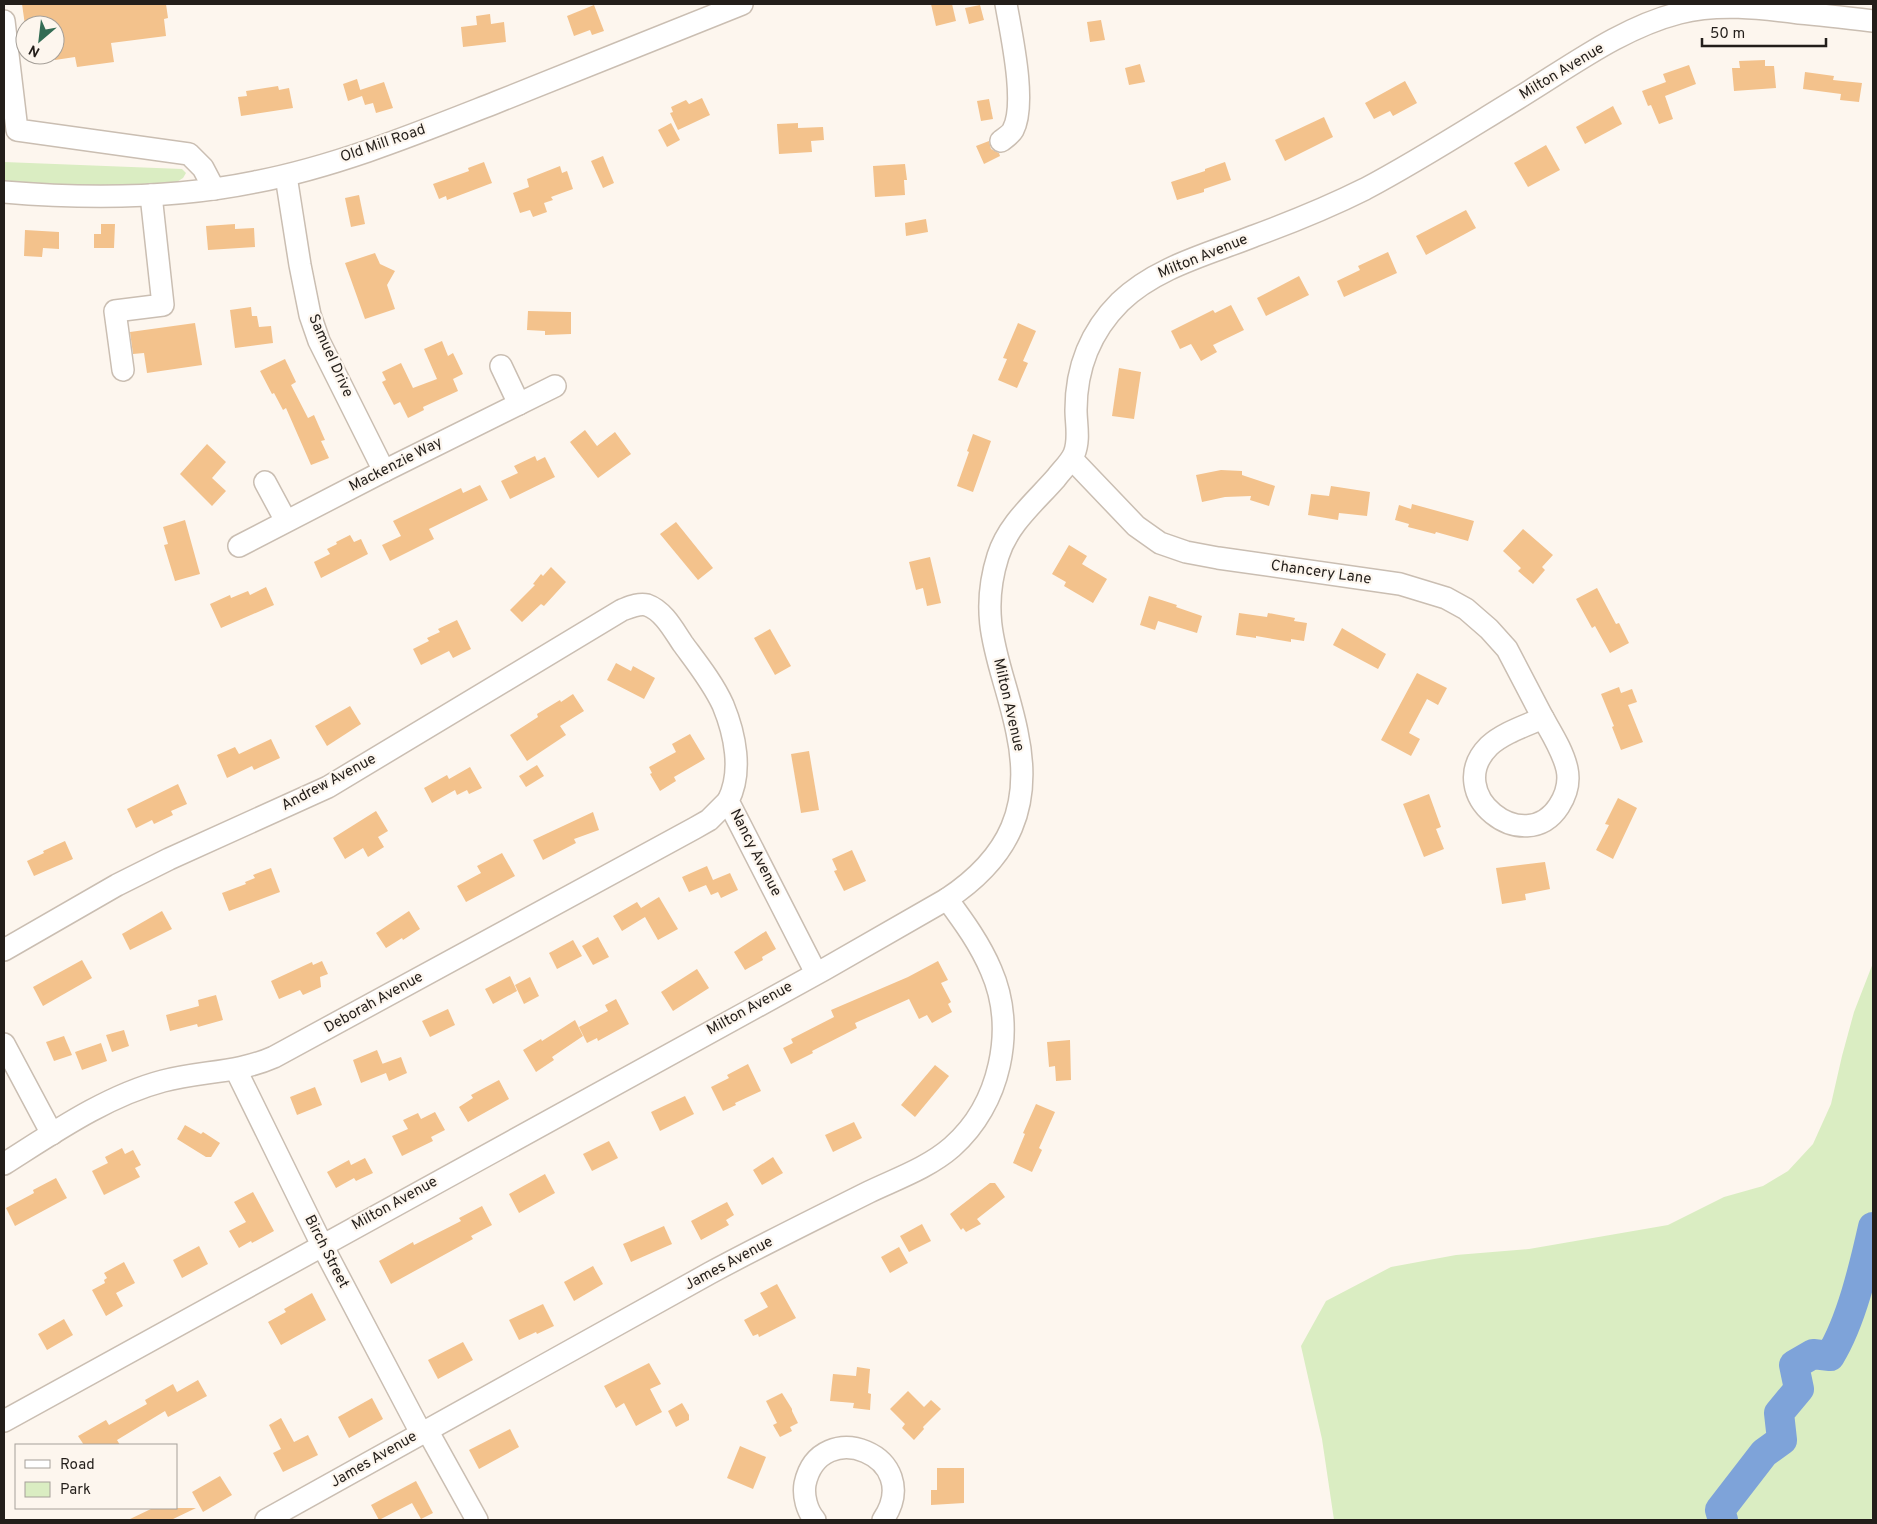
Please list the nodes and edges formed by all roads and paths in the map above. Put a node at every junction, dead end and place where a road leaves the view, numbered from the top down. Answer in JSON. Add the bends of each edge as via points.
{"nodes":[{"id":1,"x":739,"y":4,"type":"edge"},
{"id":2,"x":1006,"y":4,"type":"edge"},
{"id":3,"x":1873,"y":21,"type":"edge"},
{"id":4,"x":4,"y":22,"type":"edge"},
{"id":5,"x":8,"y":129,"type":"edge"},
{"id":6,"x":1002,"y":141,"type":"dead end"},
{"id":7,"x":286,"y":176,"type":"junction"},
{"id":8,"x":214,"y":189,"type":"junction"},
{"id":9,"x":4,"y":192,"type":"edge"},
{"id":10,"x":151,"y":195,"type":"junction"},
{"id":11,"x":501,"y":366,"type":"dead end"},
{"id":12,"x":123,"y":370,"type":"dead end"},
{"id":13,"x":555,"y":386,"type":"dead end"},
{"id":14,"x":519,"y":404,"type":"junction"},
{"id":15,"x":1072,"y":459,"type":"junction"},
{"id":16,"x":384,"y":470,"type":"junction"},
{"id":17,"x":265,"y":482,"type":"dead end"},
{"id":18,"x":286,"y":521,"type":"junction"},
{"id":19,"x":239,"y":546,"type":"dead end"},
{"id":20,"x":647,"y":605,"type":"joint"},
{"id":21,"x":1543,"y":718,"type":"junction"},
{"id":22,"x":728,"y":801,"type":"junction"},
{"id":23,"x":948,"y":899,"type":"junction"},
{"id":24,"x":4,"y":950,"type":"edge"},
{"id":25,"x":816,"y":973,"type":"junction"},
{"id":26,"x":4,"y":1044,"type":"edge"},
{"id":27,"x":236,"y":1070,"type":"junction"},
{"id":28,"x":52,"y":1134,"type":"junction"},
{"id":29,"x":4,"y":1164,"type":"edge"},
{"id":30,"x":322,"y":1245,"type":"junction"},
{"id":31,"x":4,"y":1421,"type":"edge"},
{"id":32,"x":424,"y":1431,"type":"junction"},
{"id":33,"x":266,"y":1520,"type":"edge"},
{"id":34,"x":477,"y":1520,"type":"edge"},
{"id":35,"x":815,"y":1520,"type":"edge"},
{"id":36,"x":883,"y":1520,"type":"edge"}],
"edges":[{"from":1,"to":7,"type":"street","name":"Old Mill Road","via":[[373,150]]},
{"from":2,"to":6,"type":"street","via":[[1018,84],[1013,131]]},
{"from":3,"to":15,"type":"street","name":"Milton Avenue","via":[[1729,7],[1694,10],[1659,20],[1613,40],[1364,189],[1152,277],[1112,311],[1089,344],[1077,382],[1077,447]]},
{"from":4,"to":5,"type":"street"},
{"from":5,"to":8,"type":"street","via":[[189,154],[203,168]]},
{"from":7,"to":8,"type":"street","name":"Old Mill Road"},
{"from":7,"to":16,"type":"street","name":"Samuel Drive","via":[[310,315],[319,341]]},
{"from":8,"to":10,"type":"street","name":"Old Mill Road"},
{"from":9,"to":10,"type":"street","name":"Old Mill Road","via":[[79,197]]},
{"from":10,"to":12,"type":"street","via":[[163,305],[115,311]]},
{"from":11,"to":14,"type":"street"},
{"from":13,"to":14,"type":"street","name":"Mackenzie Way"},
{"from":14,"to":16,"type":"street","name":"Mackenzie Way"},
{"from":15,"to":21,"type":"street","name":"Chancery Lane","via":[[1136,526],[1160,543],[1218,558],[1400,584],[1459,605],[1489,629],[1507,649]]},
{"from":15,"to":23,"type":"street","name":"Milton Avenue","via":[[1025,511],[1000,550],[994,569],[990,617],[998,665],[1017,732],[1021,760],[1020,799],[1015,822],[1005,844],[986,867]]},
{"from":16,"to":18,"type":"street","name":"Mackenzie Way"},
{"from":17,"to":18,"type":"street"},
{"from":18,"to":19,"type":"street","name":"Mackenzie Way"},
{"from":20,"to":22,"type":"street","name":"Nancy Avenue","via":[[671,626],[722,704],[730,725],[736,760],[735,783]]},
{"from":20,"to":24,"type":"street","name":"Andrew Avenue","via":[[638,604],[622,610],[328,787],[117,885]]},
{"from":21,"to":21,"type":"street","name":"Chancery Lane","via":[[1499,739],[1480,758],[1475,778],[1477,791],[1482,804],[1500,820],[1517,825],[1535,824],[1551,815],[1564,798],[1568,771]]},
{"from":22,"to":25,"type":"street","name":"Nancy Avenue"},
{"from":22,"to":27,"type":"street","name":"Deborah Avenue","via":[[709,820],[695,828],[274,1057]]},
{"from":23,"to":25,"type":"street","name":"Milton Avenue"},
{"from":23,"to":32,"type":"street","name":"James Avenue","via":[[992,972],[1000,1001],[1002,1028],[1000,1060],[993,1087],[977,1118],[960,1140],[937,1158],[756,1248]]},
{"from":25,"to":30,"type":"street","name":"Milton Avenue"},
{"from":26,"to":28,"type":"street"},
{"from":27,"to":28,"type":"street","name":"Deborah Avenue","via":[[189,1075],[138,1088]]},
{"from":27,"to":30,"type":"street","name":"Birch Street"},
{"from":28,"to":29,"type":"street","name":"Deborah Avenue"},
{"from":30,"to":31,"type":"street","name":"Milton Avenue"},
{"from":30,"to":32,"type":"street","name":"Birch Street"},
{"from":32,"to":33,"type":"street","name":"James Avenue"},
{"from":32,"to":34,"type":"street","name":"Birch Street"},
{"from":35,"to":36,"type":"street","via":[[805,1499],[809,1472],[822,1457],[849,1447],[874,1454],[887,1470],[893,1496]]}]}
